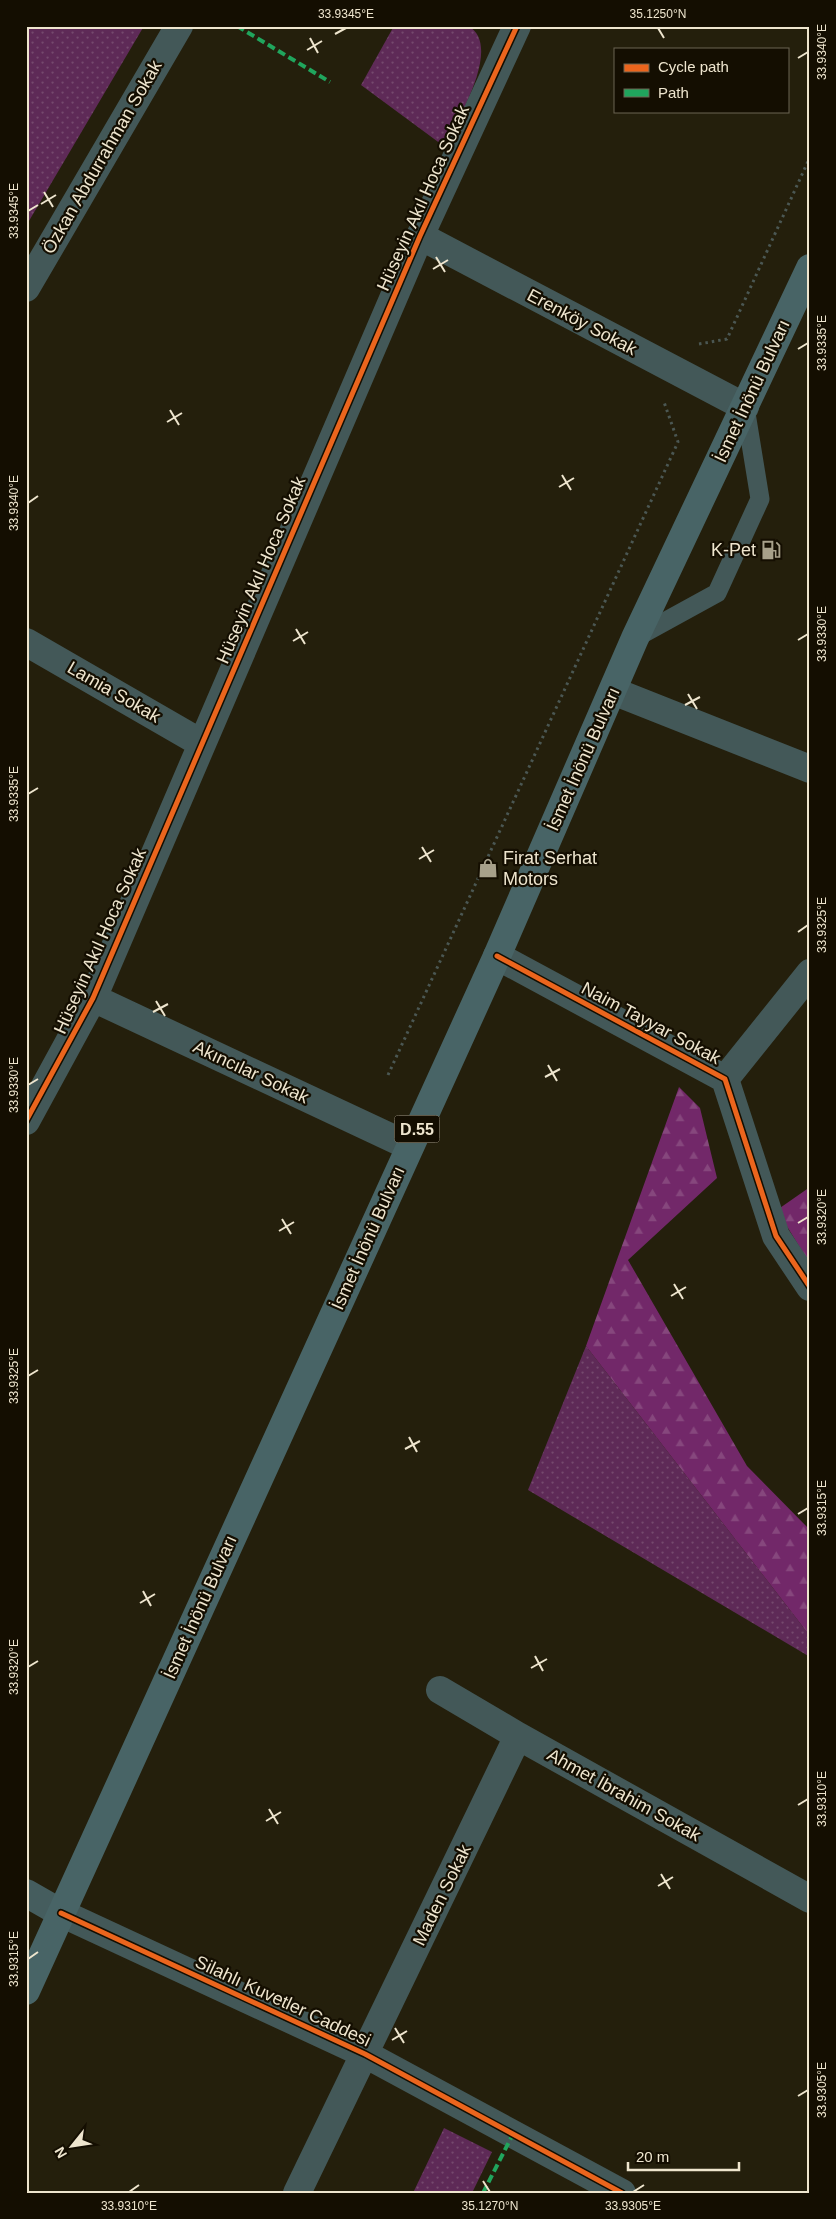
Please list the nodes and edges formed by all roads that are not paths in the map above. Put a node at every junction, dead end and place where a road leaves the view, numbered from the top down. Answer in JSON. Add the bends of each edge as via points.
{"nodes":[{"id":1,"x":179,"y":26,"type":"edge"},
{"id":2,"x":516,"y":26,"type":"edge"},
{"id":3,"x":420,"y":236,"type":"junction"},
{"id":4,"x":810,"y":268,"type":"edge"},
{"id":5,"x":26,"y":288,"type":"edge"},
{"id":6,"x":745,"y":407,"type":"junction"},
{"id":7,"x":635,"y":638,"type":"junction"},
{"id":8,"x":26,"y":642,"type":"edge"},
{"id":9,"x":613,"y":691,"type":"junction"},
{"id":10,"x":201,"y":743,"type":"junction"},
{"id":11,"x":810,"y":769,"type":"edge"},
{"id":12,"x":497,"y":956,"type":"junction"},
{"id":13,"x":810,"y":973,"type":"edge"},
{"id":14,"x":93,"y":998,"type":"junction"},
{"id":15,"x":725,"y":1079,"type":"junction"},
{"id":16,"x":26,"y":1121,"type":"edge"},
{"id":17,"x":409,"y":1146,"type":"junction"},
{"id":18,"x":810,"y":1287,"type":"edge"},
{"id":19,"x":440,"y":1690,"type":"dead end"},
{"id":20,"x":518,"y":1736,"type":"junction"},
{"id":21,"x":26,"y":1893,"type":"edge"},
{"id":22,"x":810,"y":1899,"type":"edge"},
{"id":23,"x":61,"y":1913,"type":"junction"},
{"id":24,"x":26,"y":1991,"type":"edge"},
{"id":25,"x":365,"y":2054,"type":"junction"},
{"id":26,"x":297,"y":2193,"type":"edge"},
{"id":27,"x":622,"y":2193,"type":"edge"}],
"edges":[{"from":1,"to":5,"type":"street","name":"Özkan Abdurrahman Sokak"},
{"from":2,"to":3,"type":"street","name":"Hüseyin Akıl Hoca Sokak"},
{"from":3,"to":6,"type":"street","name":"Erenköy Sokak"},
{"from":3,"to":10,"type":"street","name":"Hüseyin Akıl Hoca Sokak"},
{"from":4,"to":6,"type":"main road","name":"İsmet İnönü Bulvarı","number":"D.55"},
{"from":6,"to":7,"type":"main road","name":"İsmet İnönü Bulvarı","number":"D.55"},
{"from":6,"to":7,"type":"lane","via":[[760,499],[718,594]]},
{"from":7,"to":9,"type":"main road","name":"İsmet İnönü Bulvarı","number":"D.55"},
{"from":8,"to":10,"type":"street","name":"Lamia Sokak"},
{"from":9,"to":11,"type":"street"},
{"from":9,"to":12,"type":"main road","name":"İsmet İnönü Bulvarı","number":"D.55"},
{"from":10,"to":14,"type":"street","name":"Hüseyin Akıl Hoca Sokak"},
{"from":12,"to":15,"type":"street","name":"Naim Tayyar Sokak"},
{"from":12,"to":17,"type":"main road","name":"İsmet İnönü Bulvarı","number":"D.55"},
{"from":13,"to":15,"type":"street"},
{"from":14,"to":16,"type":"street","name":"Hüseyin Akıl Hoca Sokak"},
{"from":14,"to":17,"type":"street","name":"Akıncılar Sokak"},
{"from":15,"to":18,"type":"street","name":"Naim Tayyar Sokak","via":[[776,1236]]},
{"from":17,"to":23,"type":"main road","name":"İsmet İnönü Bulvarı","number":"D.55"},
{"from":19,"to":20,"type":"street","name":"Ahmet İbrahim Sokak"},
{"from":20,"to":22,"type":"street","name":"Ahmet İbrahim Sokak"},
{"from":20,"to":25,"type":"street","name":"Maden Sokak"},
{"from":21,"to":23,"type":"main road"},
{"from":23,"to":24,"type":"main road","name":"İsmet İnönü Bulvarı","number":"D.55"},
{"from":23,"to":25,"type":"street","name":"Silahlı Kuvetler Caddesi"},
{"from":25,"to":26,"type":"street","name":"Maden Sokak"},
{"from":25,"to":27,"type":"street","name":"Silahlı Kuvetler Caddesi"}]}
